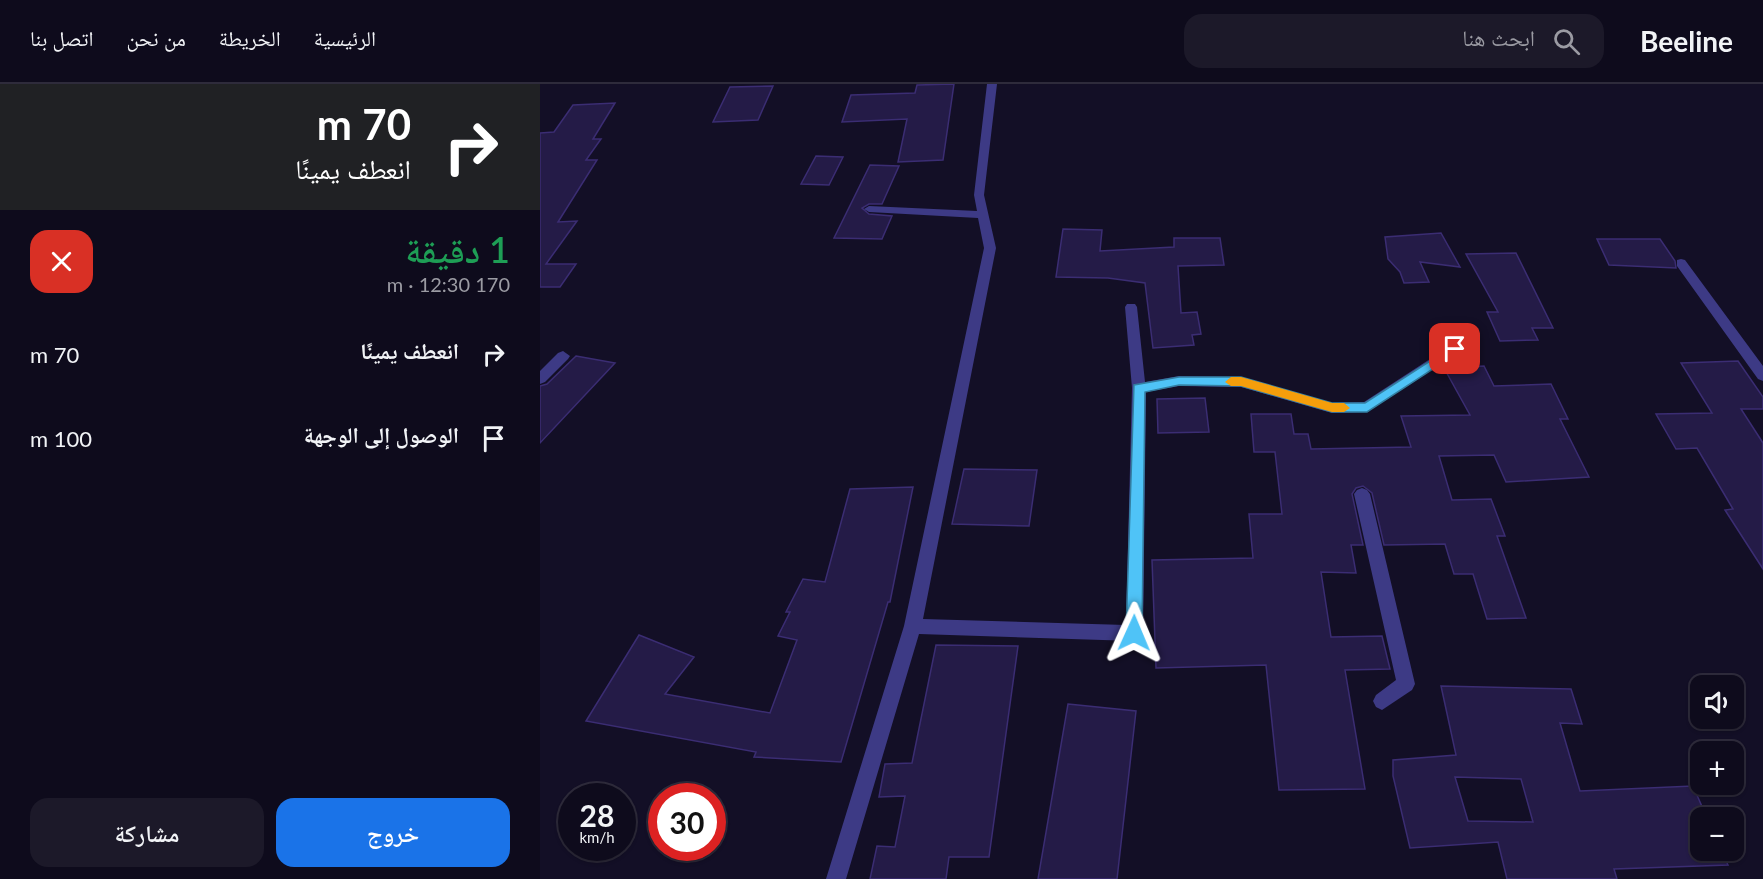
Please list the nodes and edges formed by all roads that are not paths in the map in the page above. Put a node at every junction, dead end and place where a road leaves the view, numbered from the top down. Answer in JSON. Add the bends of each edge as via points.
{"nodes":[{"id":1,"x":992,"y":84,"type":"edge"},
{"id":2,"x":869,"y":209,"type":"dead end"},
{"id":3,"x":983,"y":214,"type":"junction"},
{"id":4,"x":1682,"y":263,"type":"dead end"},
{"id":5,"x":1131,"y":307,"type":"dead end"},
{"id":6,"x":1455,"y":349,"type":"dead end"},
{"id":7,"x":563,"y":356,"type":"dead end"},
{"id":8,"x":1763,"y":376,"type":"edge"},
{"id":9,"x":540,"y":379,"type":"edge"},
{"id":10,"x":1139,"y":388,"type":"junction"},
{"id":11,"x":1362,"y":494,"type":"dead end"},
{"id":12,"x":913,"y":626,"type":"junction"},
{"id":13,"x":1382,"y":702,"type":"dead end"},
{"id":14,"x":836,"y":879,"type":"edge"}],
"edges":[{"from":1,"to":3,"type":"street","via":[[979,195]]},
{"from":2,"to":3,"type":"street"},
{"from":3,"to":12,"type":"street","via":[[990,248]]},
{"from":4,"to":8,"type":"street"},
{"from":5,"to":10,"type":"street"},
{"from":6,"to":10,"type":"street","via":[[1367,407],[1332,408],[1241,382],[1179,381]]},
{"from":7,"to":9,"type":"street"},
{"from":10,"to":12,"type":"street","via":[[1134,633]]},
{"from":11,"to":13,"type":"street","via":[[1406,684]]},
{"from":12,"to":14,"type":"street"}]}
